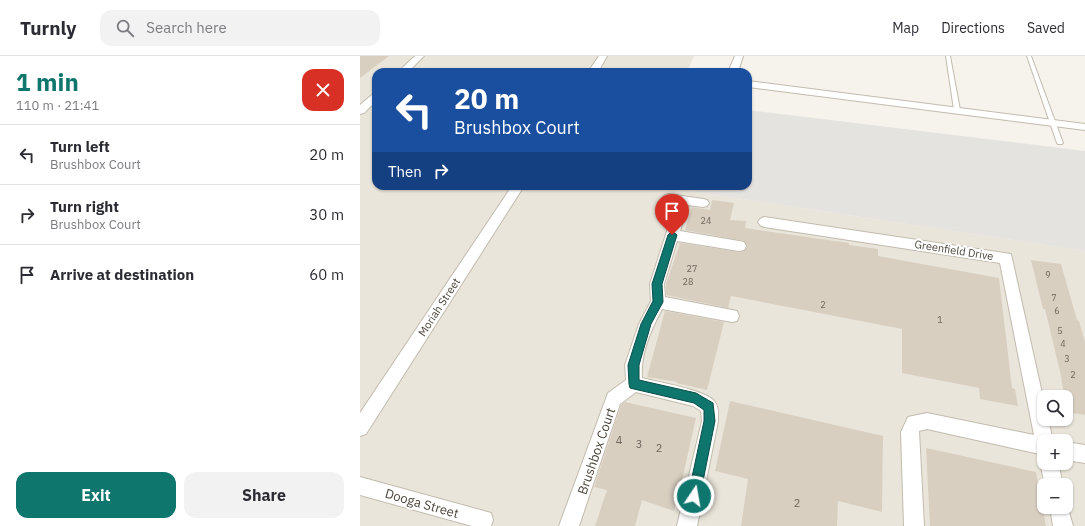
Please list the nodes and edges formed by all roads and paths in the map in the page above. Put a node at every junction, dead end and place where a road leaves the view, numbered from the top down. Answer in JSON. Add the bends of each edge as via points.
{"nodes":[{"id":1,"x":420,"y":56,"type":"edge"},
{"id":2,"x":603,"y":56,"type":"edge"},
{"id":3,"x":739,"y":56,"type":"edge"},
{"id":4,"x":948,"y":56,"type":"edge"},
{"id":5,"x":1029,"y":56,"type":"edge"},
{"id":6,"x":407,"y":68,"type":"edge"},
{"id":7,"x":596,"y":68,"type":"edge"},
{"id":8,"x":735,"y":68,"type":"edge"},
{"id":9,"x":752,"y":84,"type":"edge"},
{"id":10,"x":372,"y":100,"type":"edge"},
{"id":11,"x":957,"y":110,"type":"junction"},
{"id":12,"x":360,"y":111,"type":"edge"},
{"id":13,"x":1053,"y":123,"type":"junction"},
{"id":14,"x":1085,"y":127,"type":"edge"},
{"id":15,"x":1060,"y":143,"type":"dead end"},
{"id":16,"x":515,"y":190,"type":"edge"},
{"id":17,"x":703,"y":203,"type":"dead end"},
{"id":18,"x":764,"y":222,"type":"dead end"},
{"id":19,"x":672,"y":235,"type":"junction"},
{"id":20,"x":739,"y":246,"type":"dead end"},
{"id":21,"x":658,"y":302,"type":"junction"},
{"id":22,"x":732,"y":316,"type":"dead end"},
{"id":23,"x":634,"y":384,"type":"junction"},
{"id":24,"x":360,"y":428,"type":"edge"},
{"id":25,"x":1043,"y":434,"type":"edge"},
{"id":26,"x":1037,"y":445,"type":"edge"},
{"id":27,"x":1073,"y":452,"type":"edge"},
{"id":28,"x":1085,"y":454,"type":"edge"},
{"id":29,"x":360,"y":486,"type":"edge"},
{"id":30,"x":1060,"y":514,"type":"edge"},
{"id":31,"x":484,"y":520,"type":"dead end"},
{"id":32,"x":569,"y":526,"type":"edge"},
{"id":33,"x":687,"y":526,"type":"edge"},
{"id":34,"x":914,"y":526,"type":"edge"},
{"id":35,"x":1063,"y":526,"type":"edge"}],
"edges":[{"from":1,"to":6,"type":"street"},
{"from":2,"to":7,"type":"street"},
{"from":3,"to":8,"type":"street"},
{"from":4,"to":11,"type":"lane"},
{"from":5,"to":13,"type":"lane"},
{"from":9,"to":11,"type":"street"},
{"from":10,"to":12,"type":"street"},
{"from":11,"to":13,"type":"street"},
{"from":13,"to":14,"type":"street"},
{"from":13,"to":15,"type":"lane"},
{"from":16,"to":24,"type":"street","name":"Moriah Street"},
{"from":17,"to":19,"type":"street","via":[[676,200]]},
{"from":18,"to":25,"type":"street","name":"Greenfield Drive","via":[[1006,258]]},
{"from":19,"to":20,"type":"street"},
{"from":19,"to":21,"type":"street","via":[[657,284]]},
{"from":21,"to":22,"type":"street"},
{"from":21,"to":23,"type":"street","via":[[646,324],[634,365]]},
{"from":23,"to":32,"type":"street","name":"Brushbox Court","via":[[614,399]]},
{"from":23,"to":33,"type":"street","via":[[696,399],[709,407],[710,421]]},
{"from":26,"to":34,"type":"street","via":[[927,421],[914,423],[910,432]]},
{"from":27,"to":28,"type":"street"},
{"from":29,"to":31,"type":"street","name":"Dooga Street"},
{"from":30,"to":35,"type":"street"}]}
